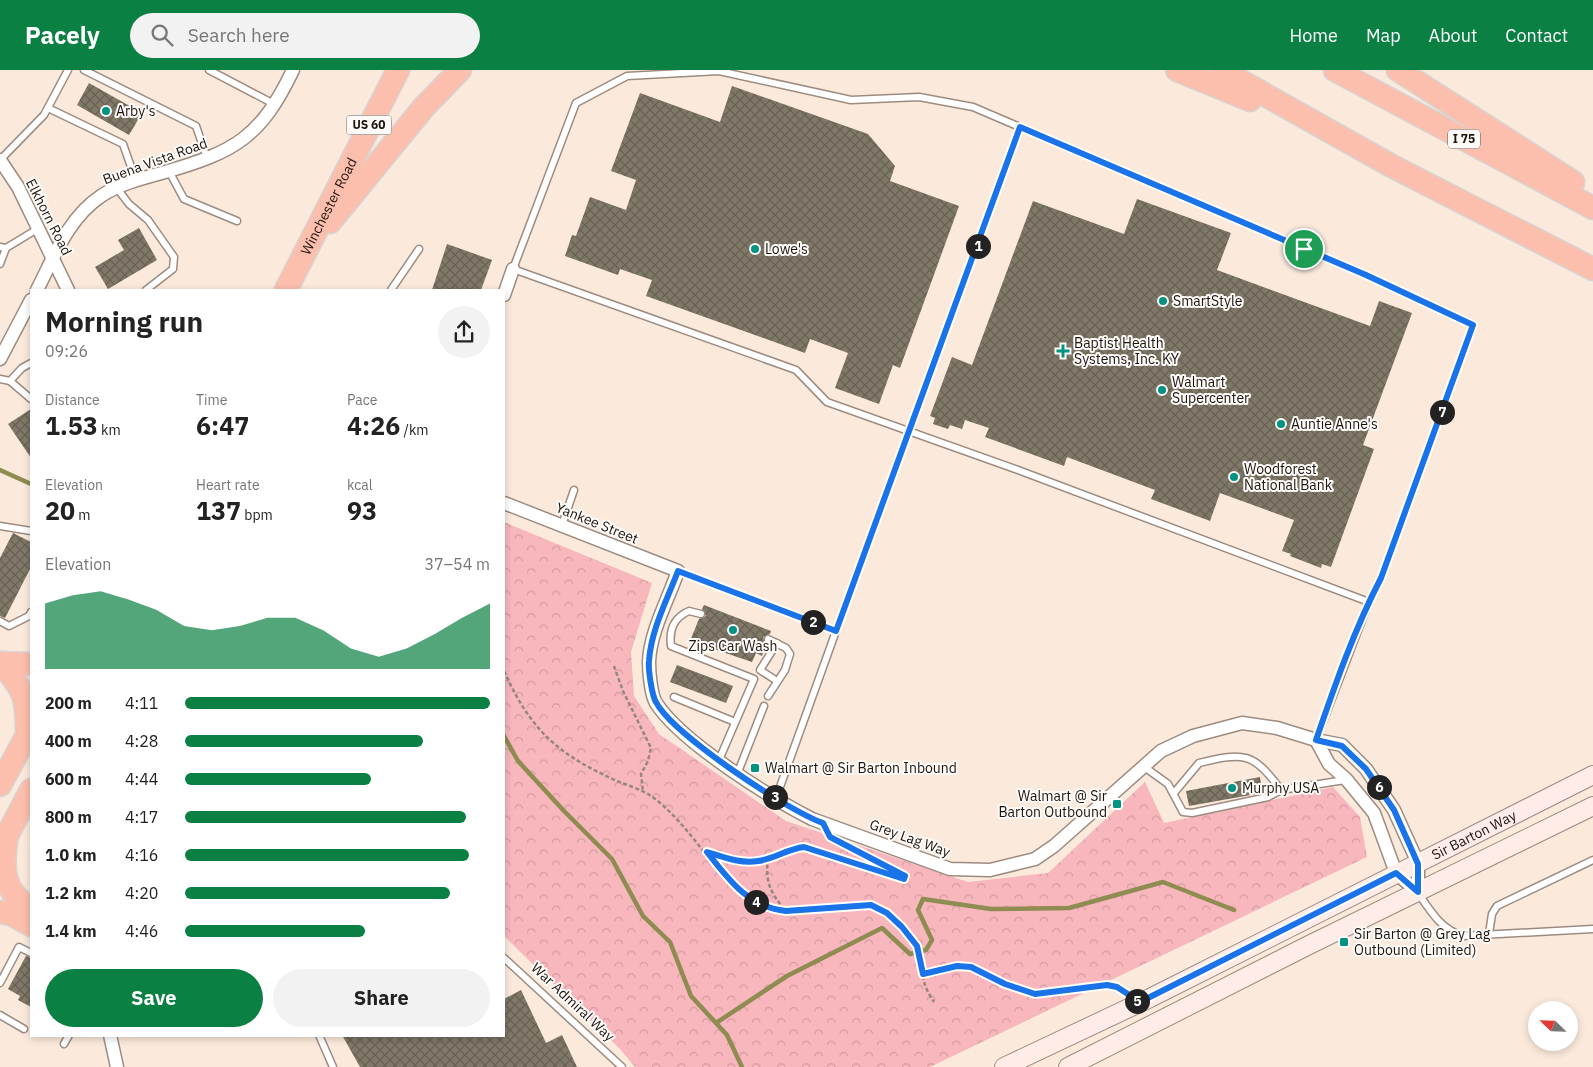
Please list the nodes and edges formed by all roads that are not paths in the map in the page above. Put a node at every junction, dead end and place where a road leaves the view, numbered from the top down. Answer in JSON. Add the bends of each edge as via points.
{"nodes":[{"id":1,"x":68,"y":70,"type":"edge"},
{"id":2,"x":84,"y":70,"type":"edge"},
{"id":3,"x":209,"y":70,"type":"edge"},
{"id":4,"x":293,"y":70,"type":"edge"},
{"id":5,"x":398,"y":70,"type":"edge"},
{"id":6,"x":460,"y":70,"type":"edge"},
{"id":7,"x":1177,"y":70,"type":"edge"},
{"id":8,"x":1221,"y":70,"type":"edge"},
{"id":9,"x":1335,"y":70,"type":"edge"},
{"id":10,"x":1398,"y":70,"type":"edge"},
{"id":11,"x":275,"y":105,"type":"junction"},
{"id":12,"x":48,"y":108,"type":"junction"},
{"id":13,"x":1020,"y":127,"type":"junction"},
{"id":14,"x":1335,"y":135,"type":"junction"},
{"id":15,"x":207,"y":158,"type":"junction"},
{"id":16,"x":0,"y":160,"type":"edge"},
{"id":17,"x":169,"y":170,"type":"junction"},
{"id":18,"x":136,"y":181,"type":"junction"},
{"id":19,"x":116,"y":188,"type":"junction"},
{"id":20,"x":1593,"y":196,"type":"edge"},
{"id":21,"x":1593,"y":208,"type":"edge"},
{"id":22,"x":237,"y":221,"type":"dead end"},
{"id":23,"x":39,"y":228,"type":"junction"},
{"id":24,"x":3,"y":248,"type":"edge"},
{"id":25,"x":419,"y":249,"type":"dead end"},
{"id":26,"x":308,"y":250,"type":"junction"},
{"id":27,"x":0,"y":256,"type":"edge"},
{"id":28,"x":54,"y":257,"type":"junction"},
{"id":29,"x":0,"y":264,"type":"edge"},
{"id":30,"x":513,"y":269,"type":"junction"},
{"id":31,"x":1593,"y":269,"type":"edge"},
{"id":32,"x":37,"y":289,"type":"edge"},
{"id":33,"x":68,"y":289,"type":"edge"},
{"id":34,"x":147,"y":289,"type":"edge"},
{"id":35,"x":287,"y":289,"type":"edge"},
{"id":36,"x":392,"y":289,"type":"edge"},
{"id":37,"x":505,"y":292,"type":"edge"},
{"id":38,"x":30,"y":302,"type":"edge"},
{"id":39,"x":0,"y":359,"type":"edge"},
{"id":40,"x":30,"y":364,"type":"edge"},
{"id":41,"x":0,"y":378,"type":"edge"},
{"id":42,"x":10,"y":381,"type":"junction"},
{"id":43,"x":30,"y":398,"type":"edge"},
{"id":44,"x":910,"y":432,"type":"junction"},
{"id":45,"x":574,"y":490,"type":"dead end"},
{"id":46,"x":505,"y":503,"type":"edge"},
{"id":47,"x":562,"y":525,"type":"junction"},
{"id":48,"x":0,"y":526,"type":"edge"},
{"id":49,"x":30,"y":531,"type":"edge"},
{"id":50,"x":678,"y":571,"type":"junction"},
{"id":51,"x":1368,"y":602,"type":"junction"},
{"id":52,"x":30,"y":614,"type":"edge"},
{"id":53,"x":700,"y":614,"type":"dead end"},
{"id":54,"x":0,"y":621,"type":"edge"},
{"id":55,"x":836,"y":631,"type":"junction"},
{"id":56,"x":768,"y":639,"type":"dead end"},
{"id":57,"x":777,"y":643,"type":"junction"},
{"id":58,"x":0,"y":663,"type":"edge"},
{"id":59,"x":30,"y":664,"type":"edge"},
{"id":60,"x":760,"y":670,"type":"junction"},
{"id":61,"x":754,"y":679,"type":"junction"},
{"id":62,"x":777,"y":681,"type":"junction"},
{"id":63,"x":768,"y":696,"type":"dead end"},
{"id":64,"x":674,"y":697,"type":"dead end"},
{"id":65,"x":764,"y":706,"type":"dead end"},
{"id":66,"x":735,"y":722,"type":"junction"},
{"id":67,"x":29,"y":732,"type":"edge"},
{"id":68,"x":1316,"y":740,"type":"junction"},
{"id":69,"x":719,"y":760,"type":"junction"},
{"id":70,"x":1143,"y":766,"type":"junction"},
{"id":71,"x":738,"y":772,"type":"junction"},
{"id":72,"x":1593,"y":776,"type":"edge"},
{"id":73,"x":1346,"y":779,"type":"junction"},
{"id":74,"x":0,"y":785,"type":"edge"},
{"id":75,"x":1281,"y":790,"type":"junction"},
{"id":76,"x":30,"y":792,"type":"edge"},
{"id":77,"x":1174,"y":793,"type":"junction"},
{"id":78,"x":776,"y":798,"type":"junction"},
{"id":79,"x":1593,"y":806,"type":"edge"},
{"id":80,"x":4,"y":842,"type":"edge"},
{"id":81,"x":1593,"y":860,"type":"edge"},
{"id":82,"x":1418,"y":864,"type":"junction"},
{"id":83,"x":1396,"y":873,"type":"junction"},
{"id":84,"x":1418,"y":892,"type":"junction"},
{"id":85,"x":30,"y":909,"type":"edge"},
{"id":86,"x":0,"y":912,"type":"edge"},
{"id":87,"x":30,"y":924,"type":"edge"},
{"id":88,"x":1593,"y":929,"type":"edge"},
{"id":89,"x":1489,"y":934,"type":"junction"},
{"id":90,"x":30,"y":952,"type":"edge"},
{"id":91,"x":505,"y":959,"type":"edge"},
{"id":92,"x":0,"y":983,"type":"edge"},
{"id":93,"x":0,"y":1015,"type":"edge"},
{"id":94,"x":24,"y":1030,"type":"dead end"},
{"id":95,"x":68,"y":1037,"type":"edge"},
{"id":96,"x":110,"y":1037,"type":"edge"},
{"id":97,"x":320,"y":1037,"type":"edge"},
{"id":98,"x":64,"y":1044,"type":"dead end"},
{"id":99,"x":117,"y":1067,"type":"edge"},
{"id":100,"x":333,"y":1067,"type":"edge"},
{"id":101,"x":622,"y":1067,"type":"edge"},
{"id":102,"x":1004,"y":1067,"type":"edge"},
{"id":103,"x":1068,"y":1067,"type":"edge"}],
"edges":[{"from":1,"to":12,"type":"lane"},
{"from":2,"to":15,"type":"lane","via":[[196,126]]},
{"from":3,"to":11,"type":"lane"},
{"from":4,"to":11,"type":"street","name":"Buena Vista Road"},
{"from":5,"to":26,"type":"highway","name":"Winchester Road","number":"US 60"},
{"from":6,"to":26,"type":"highway","via":[[424,107]]},
{"from":7,"to":14,"type":"highway"},
{"from":8,"to":14,"type":"highway"},
{"from":9,"to":21,"type":"highway","number":"I 75"},
{"from":10,"to":20,"type":"highway"},
{"from":11,"to":15,"type":"street","name":"Buena Vista Road","via":[[263,122],[244,139]]},
{"from":12,"to":16,"type":"lane"},
{"from":12,"to":18,"type":"lane","via":[[123,144]]},
{"from":13,"to":30,"type":"lane","via":[[973,107],[918,97],[851,100],[719,71],[627,76],[576,102]]},
{"from":13,"to":44,"type":"lane"},
{"from":13,"to":51,"type":"lane","via":[[1366,275],[1473,325],[1381,578]]},
{"from":14,"to":31,"type":"highway"},
{"from":15,"to":17,"type":"street","name":"Buena Vista Road"},
{"from":16,"to":23,"type":"street","name":"Elkhorn Road"},
{"from":17,"to":18,"type":"street","name":"Buena Vista Road"},
{"from":17,"to":22,"type":"lane","via":[[184,199]]},
{"from":18,"to":19,"type":"street","name":"Buena Vista Road"},
{"from":19,"to":28,"type":"street","name":"Buena Vista Road","via":[[100,197],[76,219]]},
{"from":19,"to":34,"type":"lane","via":[[148,220],[174,257],[173,269]]},
{"from":23,"to":24,"type":"lane"},
{"from":23,"to":28,"type":"street","name":"Elkhorn Road"},
{"from":24,"to":27,"type":"lane"},
{"from":24,"to":29,"type":"lane"},
{"from":25,"to":36,"type":"lane"},
{"from":26,"to":35,"type":"highway","name":"Winchester Road","number":"US 60"},
{"from":28,"to":32,"type":"street","name":"Buena Vista Road"},
{"from":28,"to":33,"type":"street","name":"Elkhorn Road"},
{"from":30,"to":37,"type":"street"},
{"from":30,"to":44,"type":"lane","via":[[796,370],[827,402]]},
{"from":38,"to":39,"type":"street"},
{"from":40,"to":42,"type":"lane"},
{"from":41,"to":42,"type":"lane"},
{"from":42,"to":43,"type":"lane"},
{"from":44,"to":51,"type":"lane"},
{"from":44,"to":55,"type":"lane"},
{"from":45,"to":47,"type":"lane"},
{"from":46,"to":47,"type":"street","name":"Yankee Street"},
{"from":47,"to":50,"type":"street","name":"Yankee Street"},
{"from":48,"to":49,"type":"lane"},
{"from":50,"to":55,"type":"lane"},
{"from":50,"to":69,"type":"street","name":"Grey Lag Way","via":[[653,638],[649,663],[655,702],[675,727]]},
{"from":51,"to":68,"type":"lane"},
{"from":52,"to":54,"type":"lane","via":[[9,626]]},
{"from":53,"to":61,"type":"lane","via":[[689,611],[675,621],[671,627],[671,646]]},
{"from":55,"to":78,"type":"lane"},
{"from":56,"to":57,"type":"lane"},
{"from":57,"to":60,"type":"lane"},
{"from":57,"to":62,"type":"lane","via":[[790,654]]},
{"from":58,"to":59,"type":"highway"},
{"from":58,"to":67,"type":"highway","via":[[19,684],[27,705]]},
{"from":60,"to":61,"type":"lane"},
{"from":60,"to":62,"type":"lane"},
{"from":61,"to":66,"type":"lane"},
{"from":62,"to":63,"type":"lane"},
{"from":64,"to":66,"type":"lane"},
{"from":65,"to":71,"type":"lane"},
{"from":66,"to":69,"type":"lane"},
{"from":67,"to":74,"type":"highway"},
{"from":68,"to":70,"type":"street","name":"Grey Lag Way","via":[[1278,728],[1242,723],[1193,736],[1161,751]]},
{"from":68,"to":73,"type":"street","via":[[1329,764]]},
{"from":68,"to":82,"type":"street","name":"Grey Lag Way","via":[[1342,746],[1366,769],[1394,810]]},
{"from":69,"to":71,"type":"street","name":"Grey Lag Way"},
{"from":70,"to":77,"type":"lane","via":[[1168,784]]},
{"from":70,"to":78,"type":"street","name":"Grey Lag Way","via":[[1054,846],[1035,859],[990,870],[950,869],[812,819]]},
{"from":71,"to":78,"type":"street","name":"Grey Lag Way"},
{"from":72,"to":82,"type":"main road","name":"Sir Barton Way"},
{"from":73,"to":75,"type":"lane"},
{"from":73,"to":83,"type":"street","via":[[1374,813]]},
{"from":75,"to":77,"type":"lane","via":[[1268,797],[1192,813],[1183,812]]},
{"from":75,"to":77,"type":"lane","via":[[1256,761],[1242,756],[1199,763]]},
{"from":76,"to":80,"type":"highway"},
{"from":79,"to":84,"type":"main road","name":"Sir Barton Way"},
{"from":80,"to":85,"type":"highway","via":[[4,873],[10,889]]},
{"from":81,"to":89,"type":"lane","via":[[1497,906],[1492,914]]},
{"from":82,"to":83,"type":"main road","name":"Sir Barton Way"},
{"from":82,"to":84,"type":"street","name":"Grey Lag Way"},
{"from":83,"to":84,"type":"street"},
{"from":83,"to":102,"type":"main road","name":"Sir Barton Way"},
{"from":84,"to":89,"type":"lane","via":[[1448,931],[1463,936]]},
{"from":84,"to":103,"type":"main road","name":"Sir Barton Way"},
{"from":86,"to":87,"type":"highway"},
{"from":88,"to":89,"type":"lane"},
{"from":90,"to":92,"type":"lane","via":[[19,947]]},
{"from":91,"to":101,"type":"lane","name":"War Admiral Way"},
{"from":93,"to":94,"type":"lane"},
{"from":95,"to":98,"type":"lane"},
{"from":96,"to":99,"type":"street"},
{"from":97,"to":100,"type":"lane"}]}
